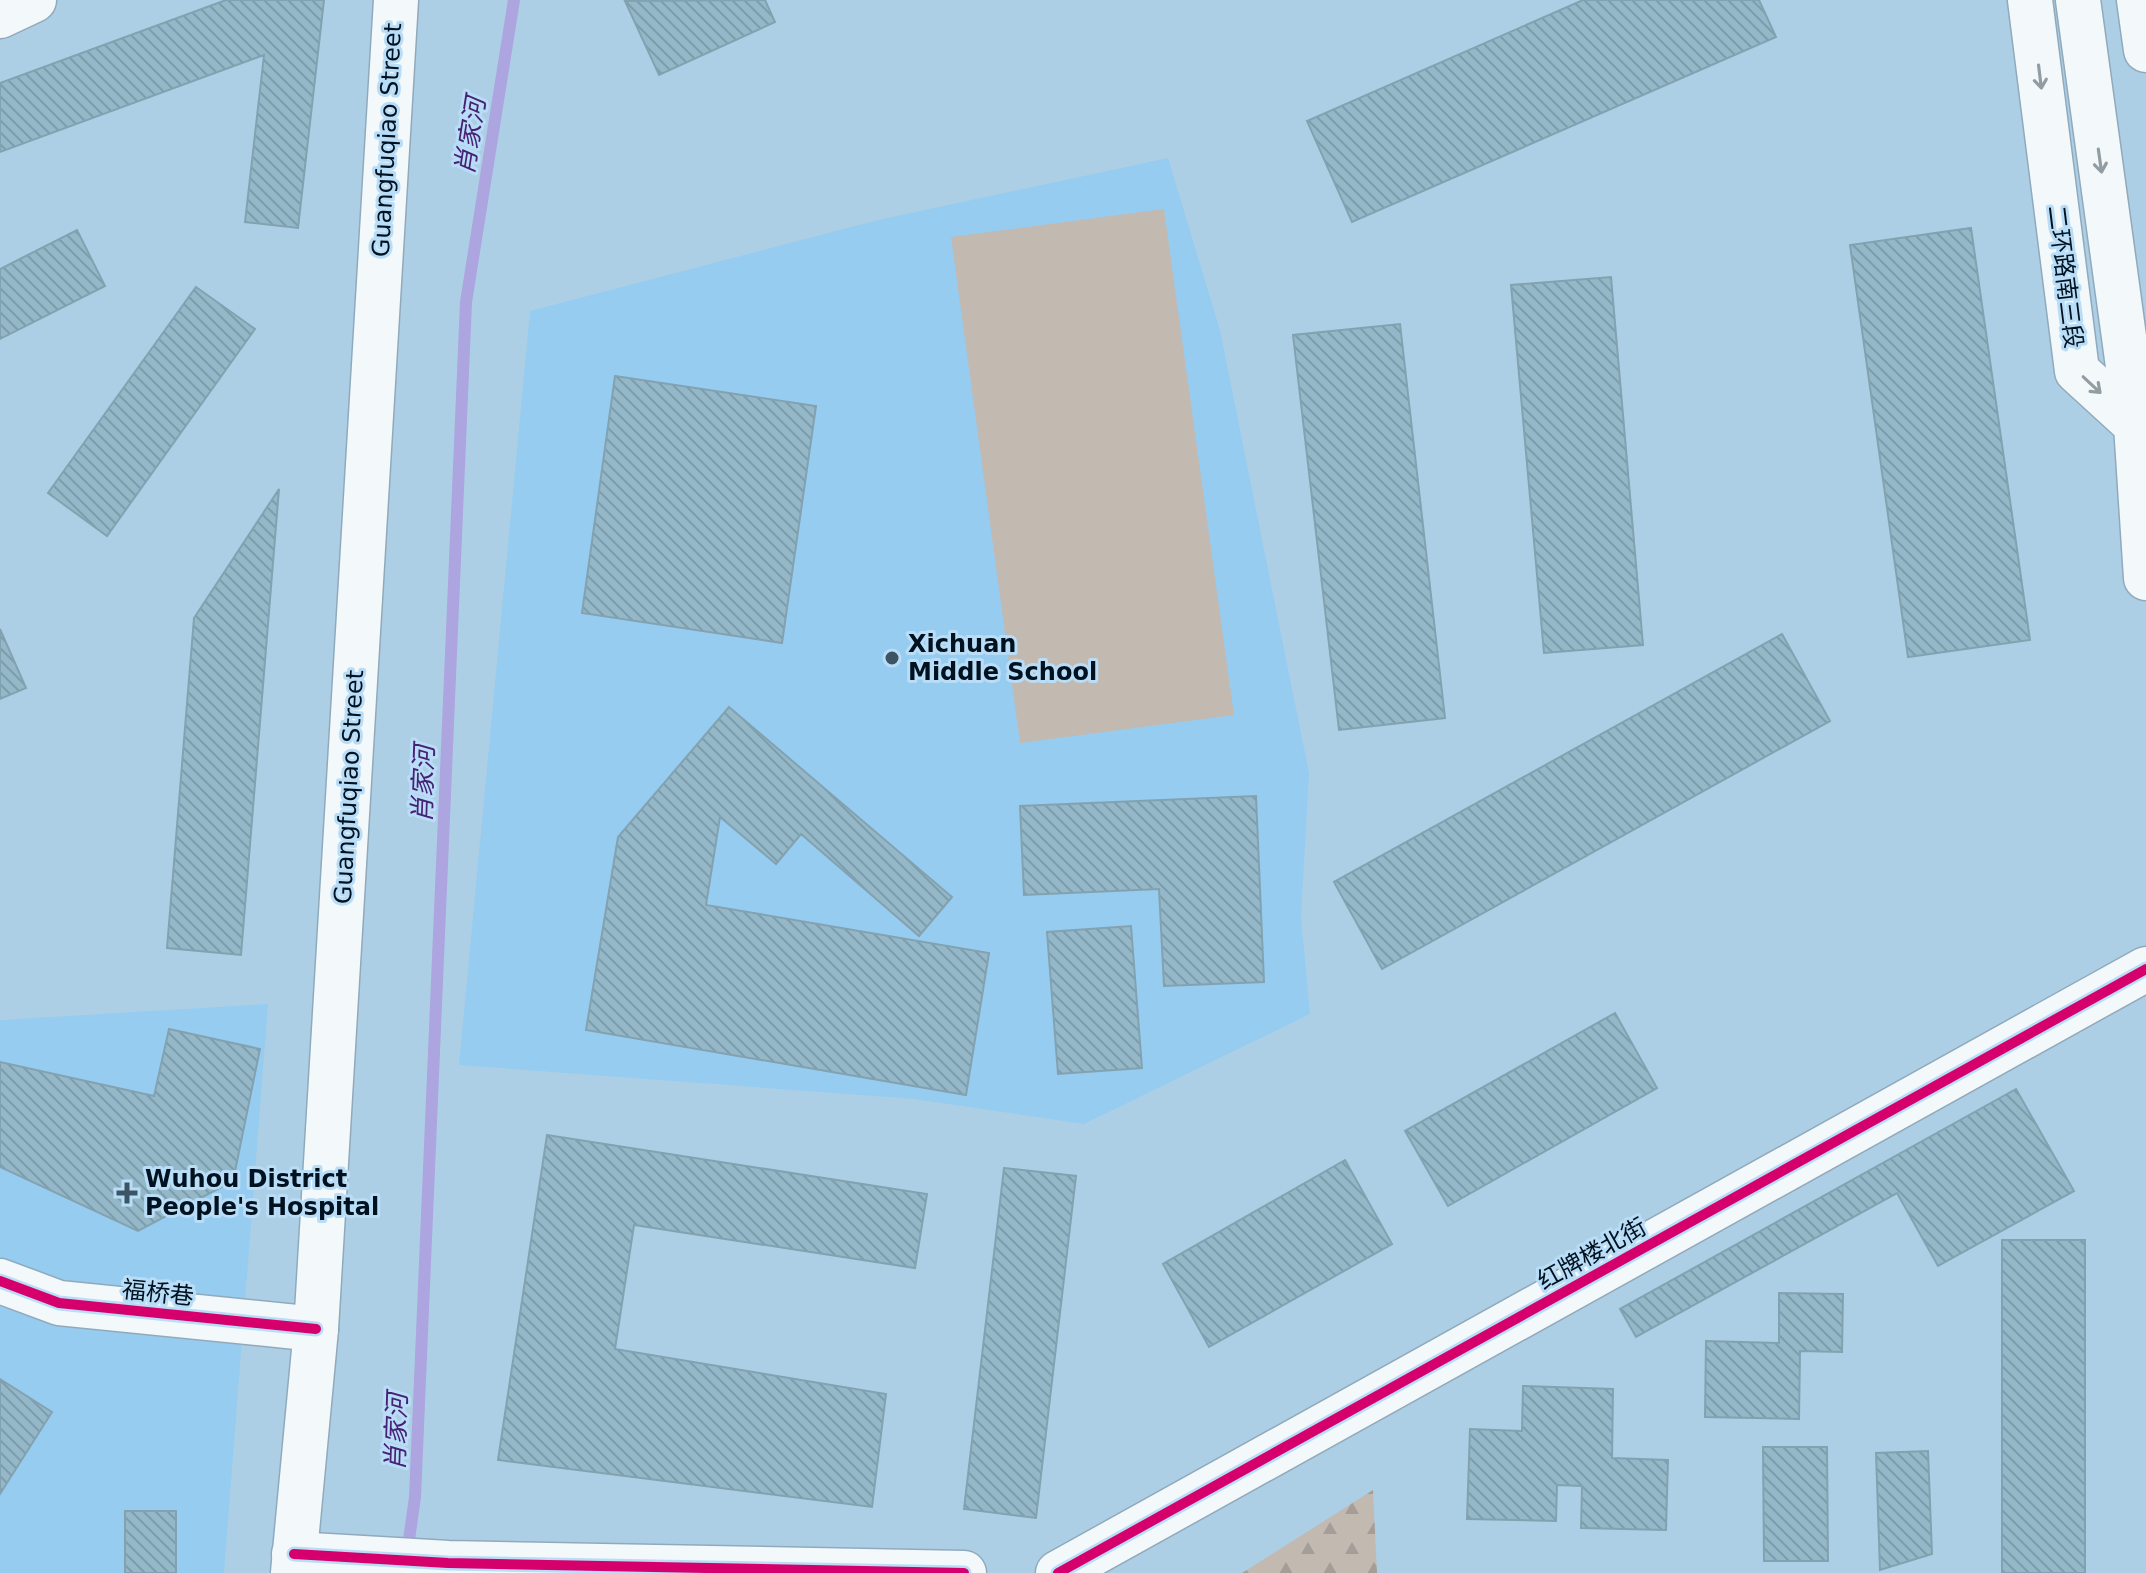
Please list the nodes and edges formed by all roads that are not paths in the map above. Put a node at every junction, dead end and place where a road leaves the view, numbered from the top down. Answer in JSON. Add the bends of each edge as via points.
{"nodes":[{"id":1,"x":34,"y":0,"type":"edge"},
{"id":2,"x":396,"y":0,"type":"edge"},
{"id":3,"x":2030,"y":0,"type":"edge"},
{"id":4,"x":2078,"y":0,"type":"edge"},
{"id":5,"x":2139,"y":0,"type":"edge"},
{"id":6,"x":0,"y":16,"type":"edge"},
{"id":7,"x":2146,"y":50,"type":"edge"},
{"id":8,"x":2136,"y":425,"type":"junction"},
{"id":9,"x":2146,"y":578,"type":"edge"},
{"id":10,"x":2146,"y":969,"type":"edge"},
{"id":11,"x":0,"y":1281,"type":"edge"},
{"id":12,"x":316,"y":1329,"type":"junction"},
{"id":13,"x":293,"y":1564,"type":"edge"},
{"id":14,"x":964,"y":1573,"type":"edge"},
{"id":15,"x":1058,"y":1573,"type":"edge"}],
"edges":[{"from":1,"to":6,"type":"main road"},
{"from":2,"to":12,"type":"main road","name":"Guangfuqiao Street"},
{"from":3,"to":8,"type":"main road","name":"二环路南三段","one_way":true,"via":[[2077,371]]},
{"from":4,"to":8,"type":"main road","one_way":true},
{"from":5,"to":7,"type":"main road"},
{"from":8,"to":9,"type":"main road"},
{"from":10,"to":15,"type":"main road","name":"红牌楼北街"},
{"from":11,"to":12,"type":"main road","name":"福桥巷","via":[[59,1303]]},
{"from":12,"to":13,"type":"main road","name":"Guangfuqiao Street"},
{"from":13,"to":14,"type":"main road","via":[[367,1556],[448,1563]]}]}
